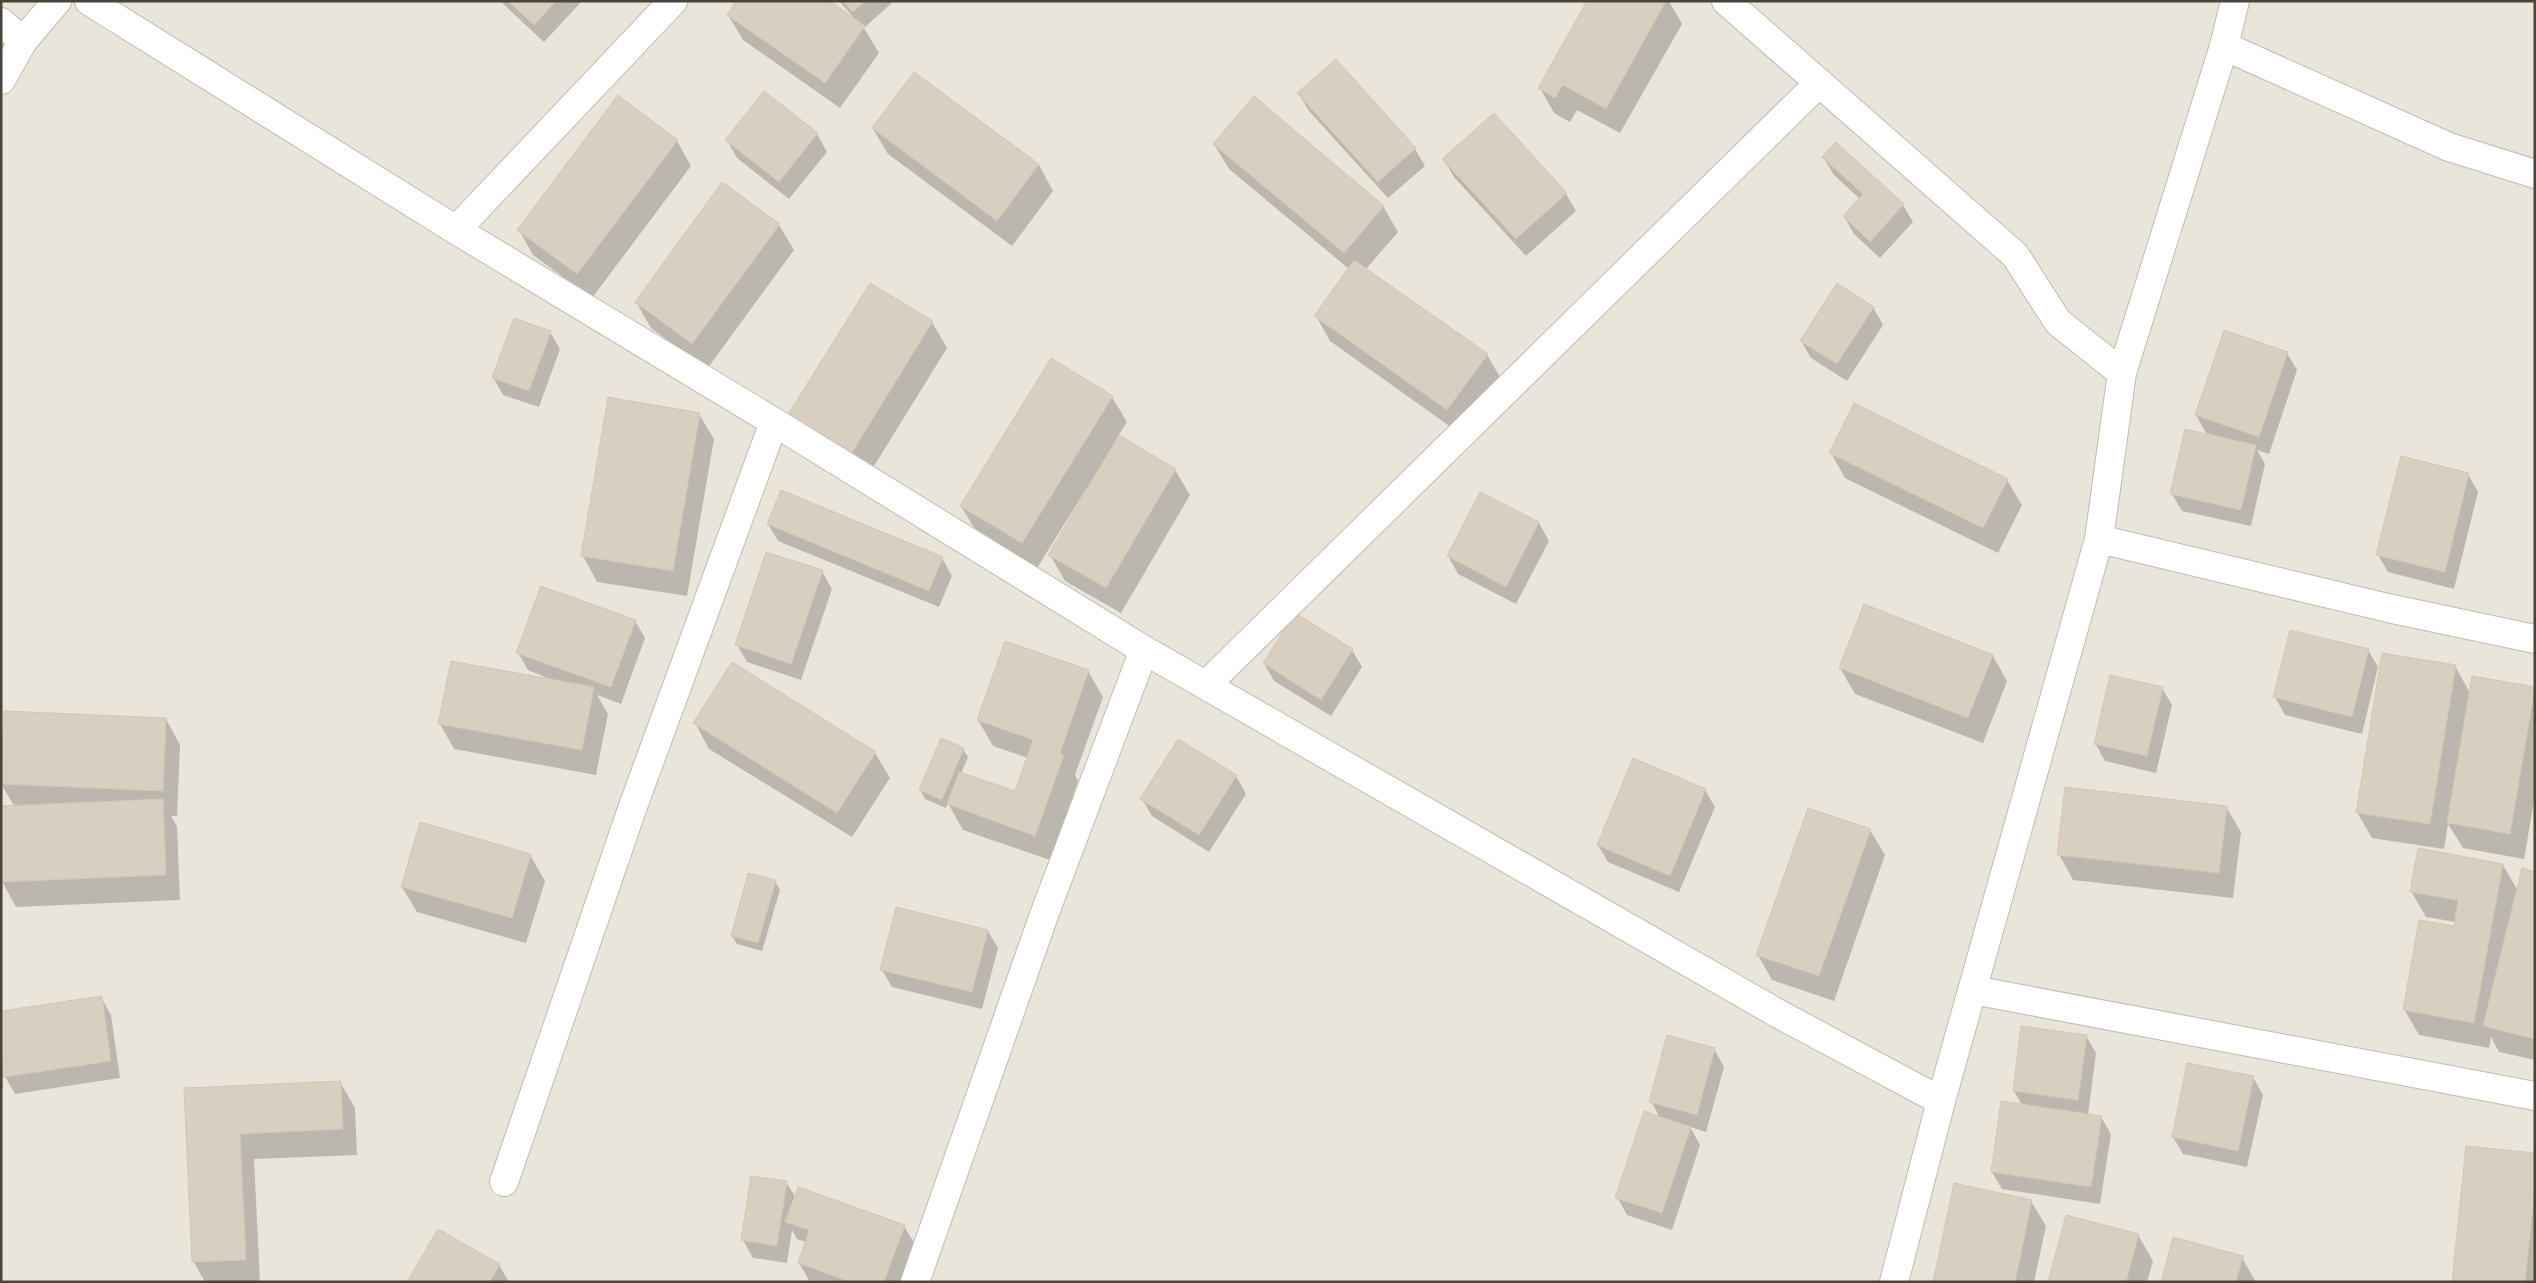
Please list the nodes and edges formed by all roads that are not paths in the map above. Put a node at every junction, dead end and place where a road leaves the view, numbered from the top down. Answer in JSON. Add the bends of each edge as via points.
{"nodes":[{"id":1,"x":57,"y":1,"type":"edge"},
{"id":2,"x":89,"y":1,"type":"edge"},
{"id":3,"x":673,"y":1,"type":"edge"},
{"id":4,"x":1726,"y":1,"type":"edge"},
{"id":5,"x":2235,"y":1,"type":"edge"},
{"id":6,"x":1,"y":22,"type":"edge"},
{"id":7,"x":23,"y":41,"type":"junction"},
{"id":8,"x":2224,"y":46,"type":"junction"},
{"id":9,"x":1,"y":80,"type":"edge"},
{"id":10,"x":1818,"y":84,"type":"junction"},
{"id":11,"x":2535,"y":174,"type":"edge"},
{"id":12,"x":456,"y":230,"type":"junction"},
{"id":13,"x":2122,"y":374,"type":"junction"},
{"id":14,"x":774,"y":422,"type":"junction"},
{"id":15,"x":2099,"y":539,"type":"junction"},
{"id":16,"x":2535,"y":639,"type":"edge"},
{"id":17,"x":1144,"y":650,"type":"junction"},
{"id":18,"x":1206,"y":685,"type":"junction"},
{"id":19,"x":1973,"y":990,"type":"junction"},
{"id":20,"x":2535,"y":1096,"type":"edge"},
{"id":21,"x":1941,"y":1102,"type":"junction"},
{"id":22,"x":504,"y":1182,"type":"dead end"},
{"id":23,"x":915,"y":1282,"type":"edge"},
{"id":24,"x":1894,"y":1282,"type":"edge"}],
"edges":[{"from":1,"to":7,"type":"street"},
{"from":2,"to":12,"type":"street"},
{"from":3,"to":12,"type":"street"},
{"from":4,"to":10,"type":"street"},
{"from":5,"to":8,"type":"street"},
{"from":6,"to":7,"type":"street"},
{"from":7,"to":9,"type":"street"},
{"from":8,"to":11,"type":"street","via":[[2449,146]]},
{"from":8,"to":13,"type":"street"},
{"from":10,"to":13,"type":"street","via":[[2015,255],[2058,322]]},
{"from":10,"to":18,"type":"street"},
{"from":12,"to":14,"type":"street"},
{"from":13,"to":15,"type":"street"},
{"from":14,"to":17,"type":"street"},
{"from":14,"to":22,"type":"street","via":[[632,809]]},
{"from":15,"to":16,"type":"street","via":[[2388,608]]},
{"from":15,"to":19,"type":"street"},
{"from":17,"to":18,"type":"street"},
{"from":17,"to":23,"type":"street","via":[[1044,915]]},
{"from":18,"to":21,"type":"street","via":[[1769,1008]]},
{"from":19,"to":20,"type":"street"},
{"from":19,"to":21,"type":"street"},
{"from":21,"to":24,"type":"street"}]}
